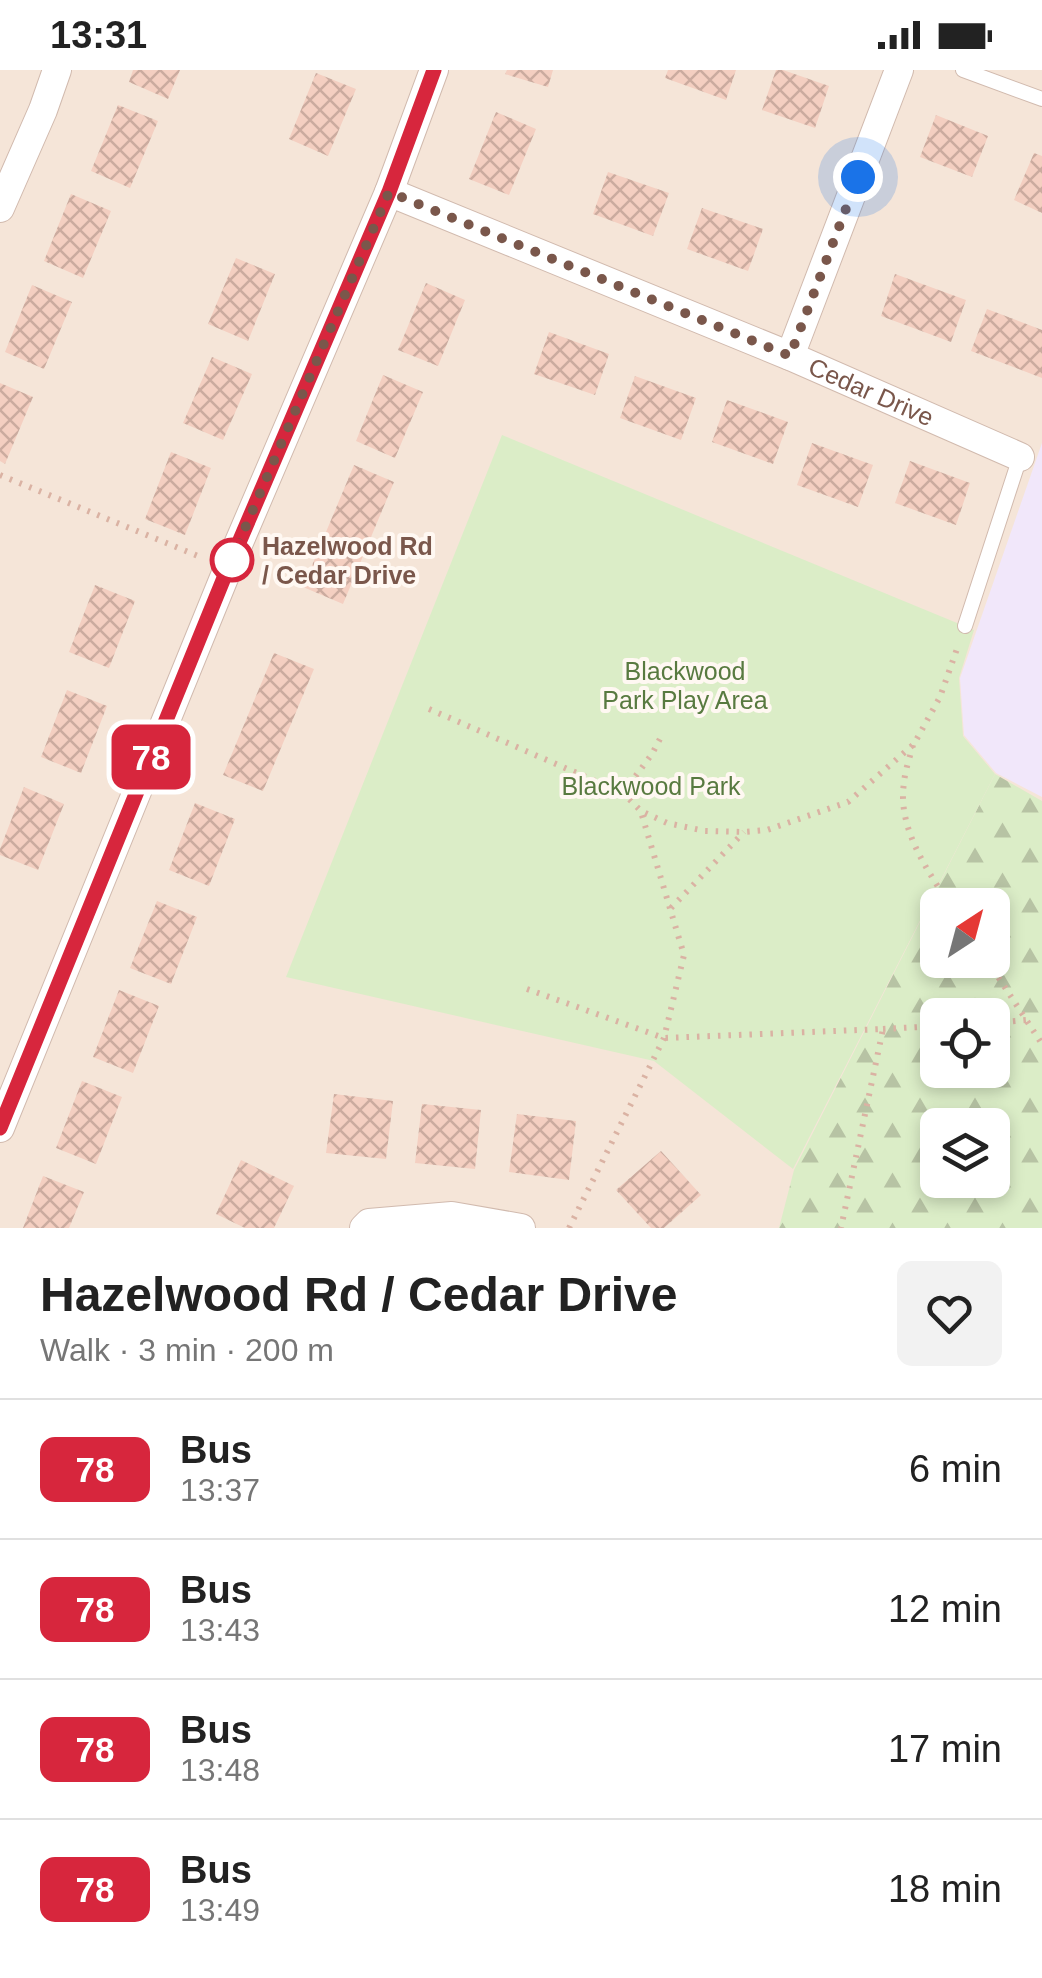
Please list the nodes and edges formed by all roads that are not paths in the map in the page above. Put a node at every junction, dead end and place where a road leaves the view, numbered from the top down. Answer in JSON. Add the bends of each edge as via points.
{"nodes":[{"id":1,"x":57,"y":70,"type":"edge"},
{"id":2,"x":434,"y":70,"type":"edge"},
{"id":3,"x":899,"y":70,"type":"edge"},
{"id":4,"x":963,"y":70,"type":"edge"},
{"id":5,"x":1042,"y":100,"type":"edge"},
{"id":6,"x":389,"y":192,"type":"junction"},
{"id":7,"x":0,"y":208,"type":"edge"},
{"id":8,"x":790,"y":356,"type":"junction"},
{"id":9,"x":1020,"y":457,"type":"joint"},
{"id":10,"x":964,"y":626,"type":"road end"},
{"id":11,"x":0,"y":1128,"type":"edge"},
{"id":12,"x":364,"y":1228,"type":"edge"},
{"id":13,"x":521,"y":1228,"type":"edge"}],
"edges":[{"from":1,"to":7,"type":"street"},
{"from":2,"to":6,"type":"street"},
{"from":3,"to":8,"type":"street"},
{"from":4,"to":5,"type":"lane"},
{"from":6,"to":8,"type":"street","name":"Cedar Drive"},
{"from":6,"to":11,"type":"street"},
{"from":8,"to":9,"type":"street","name":"Cedar Drive"},
{"from":9,"to":10,"type":"lane"},
{"from":12,"to":13,"type":"street","via":[[369,1222],[452,1216]]}]}
